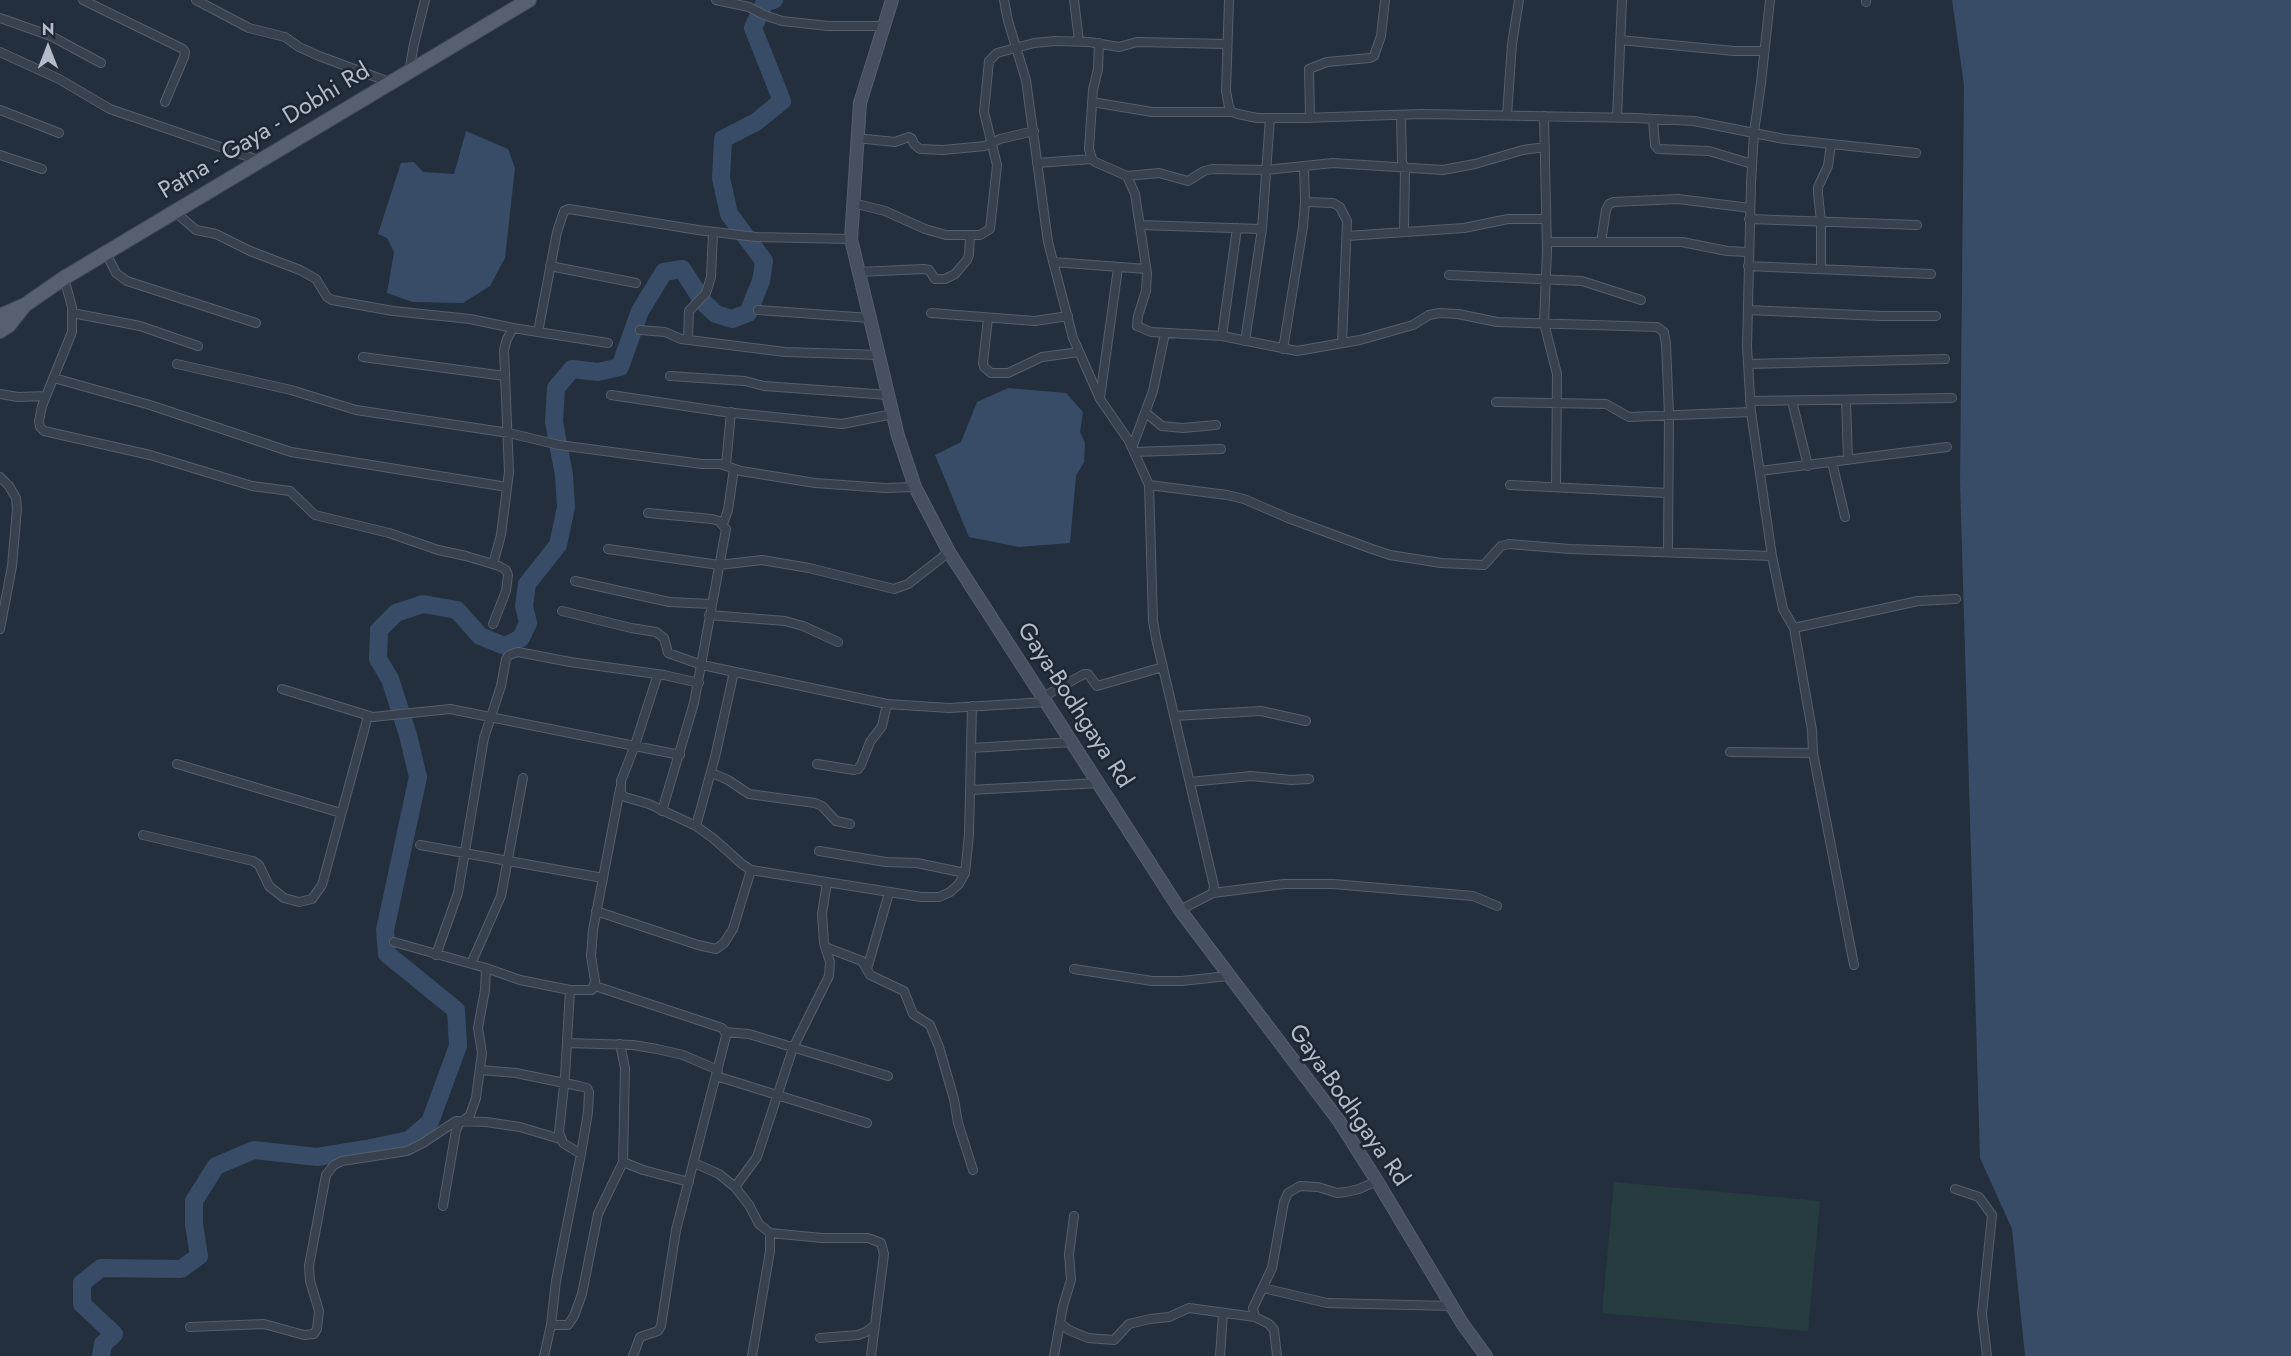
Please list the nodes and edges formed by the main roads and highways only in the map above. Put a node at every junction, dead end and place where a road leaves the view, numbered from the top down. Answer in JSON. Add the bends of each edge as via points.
{"nodes":[{"id":1,"x":529,"y":0,"type":"edge"},
{"id":2,"x":25,"y":305,"type":"junction"},
{"id":3,"x":0,"y":316,"type":"edge"},
{"id":4,"x":0,"y":331,"type":"edge"}],
"edges":[{"from":1,"to":2,"type":"main road","name":"Patna - Gaya - Dobhi Rd"},
{"from":2,"to":3,"type":"main road","name":"Patna - Gaya - Dobhi Rd"},
{"from":2,"to":4,"type":"main road","name":"Patna - Gaya - Dobhi Rd"}]}
